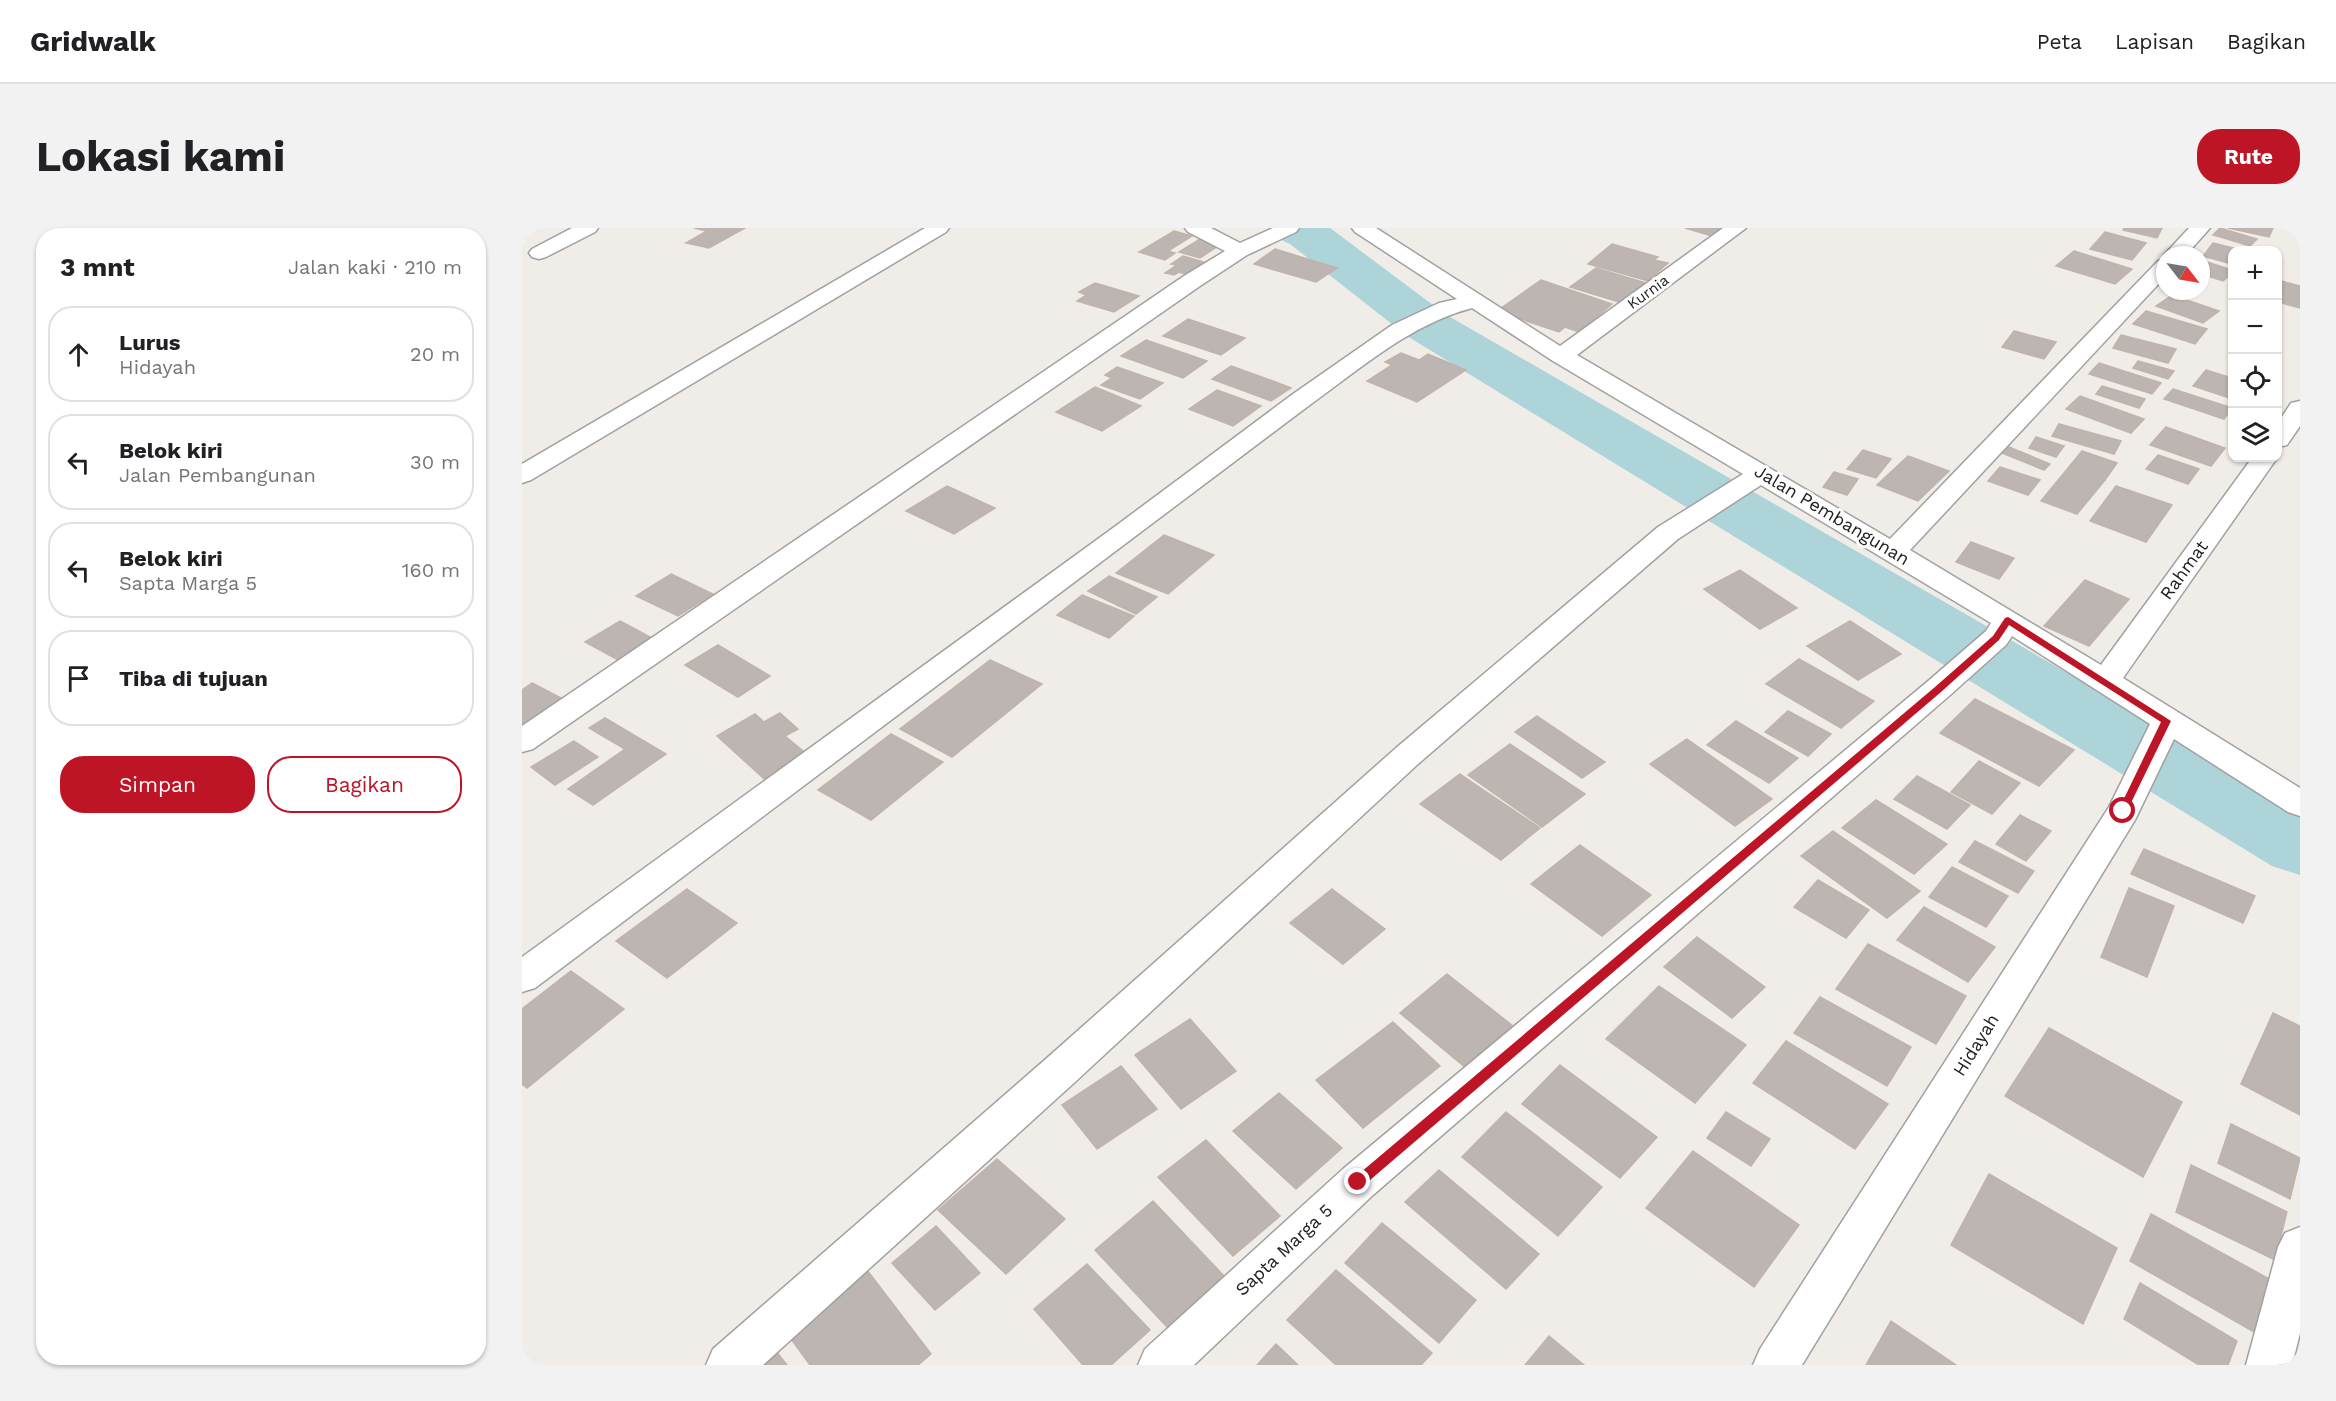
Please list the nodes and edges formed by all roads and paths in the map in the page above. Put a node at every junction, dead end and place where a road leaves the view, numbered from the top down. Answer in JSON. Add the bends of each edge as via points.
{"nodes":[{"id":1,"x":588,"y":228,"type":"edge"},
{"id":2,"x":939,"y":228,"type":"edge"},
{"id":3,"x":1195,"y":228,"type":"edge"},
{"id":4,"x":1289,"y":228,"type":"edge"},
{"id":5,"x":1736,"y":228,"type":"edge"},
{"id":6,"x":2200,"y":228,"type":"edge"},
{"id":7,"x":1372,"y":230,"type":"edge"},
{"id":8,"x":2183,"y":246,"type":"edge"},
{"id":9,"x":1240,"y":251,"type":"junction"},
{"id":10,"x":539,"y":253,"type":"dead end"},
{"id":11,"x":2156,"y":274,"type":"edge"},
{"id":12,"x":1474,"y":301,"type":"junction"},
{"id":13,"x":1561,"y":356,"type":"junction"},
{"id":14,"x":2300,"y":408,"type":"edge"},
{"id":15,"x":2282,"y":433,"type":"edge"},
{"id":16,"x":2262,"y":462,"type":"edge"},
{"id":17,"x":1762,"y":474,"type":"junction"},
{"id":18,"x":522,"y":475,"type":"edge"},
{"id":19,"x":1893,"y":552,"type":"junction"},
{"id":20,"x":2002,"y":629,"type":"junction"},
{"id":21,"x":2104,"y":682,"type":"junction"},
{"id":22,"x":2162,"y":732,"type":"junction"},
{"id":23,"x":522,"y":741,"type":"edge"},
{"id":24,"x":2300,"y":804,"type":"edge"},
{"id":25,"x":522,"y":977,"type":"edge"},
{"id":26,"x":2300,"y":1247,"type":"edge"},
{"id":27,"x":729,"y":1365,"type":"edge"},
{"id":28,"x":1161,"y":1365,"type":"edge"},
{"id":29,"x":1776,"y":1365,"type":"edge"},
{"id":30,"x":2269,"y":1365,"type":"edge"}],
"edges":[{"from":1,"to":10,"type":"street"},
{"from":2,"to":18,"type":"street"},
{"from":3,"to":9,"type":"street"},
{"from":4,"to":9,"type":"street"},
{"from":5,"to":13,"type":"street","name":"Kurnia"},
{"from":6,"to":8,"type":"street"},
{"from":7,"to":12,"type":"street","name":"Jalan Pembangunan"},
{"from":9,"to":23,"type":"street","via":[[1076,359]]},
{"from":11,"to":19,"type":"street"},
{"from":12,"to":13,"type":"street","name":"Jalan Pembangunan"},
{"from":12,"to":25,"type":"street","via":[[1447,308],[1400,330],[1302,399]]},
{"from":13,"to":17,"type":"street","name":"Jalan Pembangunan"},
{"from":14,"to":15,"type":"street"},
{"from":16,"to":21,"type":"street","name":"Rahmat"},
{"from":17,"to":19,"type":"street","name":"Jalan Pembangunan"},
{"from":17,"to":27,"type":"street","via":[[1668,533],[1407,756]]},
{"from":19,"to":20,"type":"street","name":"Jalan Pembangunan"},
{"from":20,"to":21,"type":"street","name":"Jalan Pembangunan"},
{"from":20,"to":28,"type":"street","name":"Sapta Marga 5","via":[[1938,689],[1358,1182]]},
{"from":21,"to":22,"type":"street","name":"Jalan Pembangunan"},
{"from":22,"to":24,"type":"street","name":"Jalan Pembangunan"},
{"from":22,"to":29,"type":"street","name":"Hidayah","via":[[2123,811]]},
{"from":26,"to":30,"type":"street"}]}
